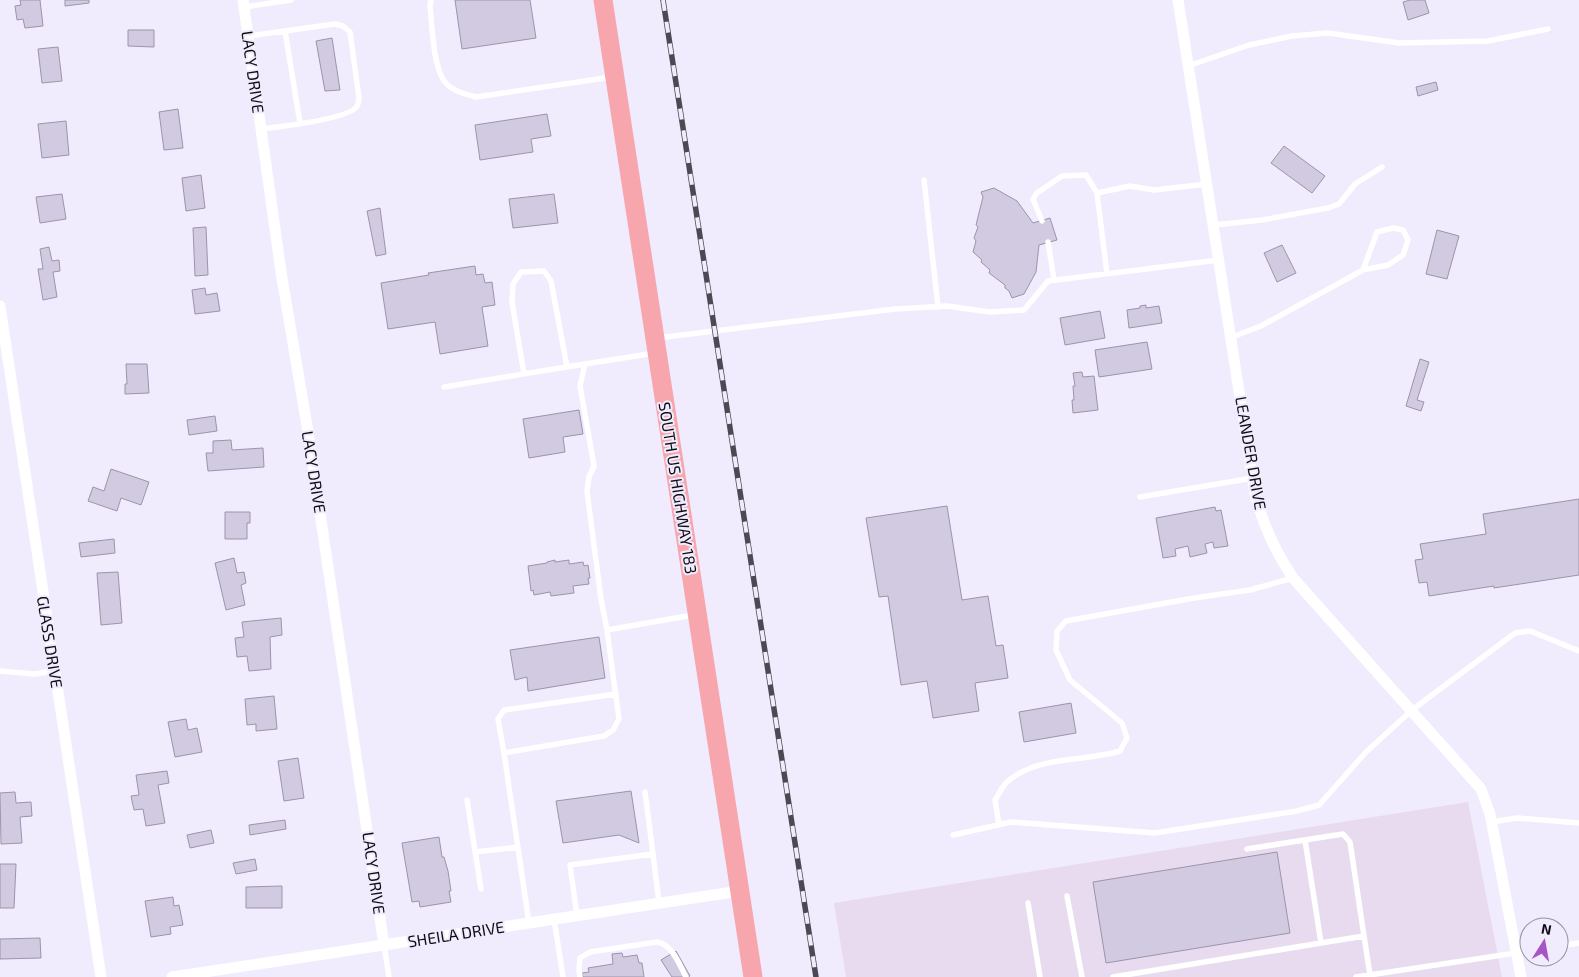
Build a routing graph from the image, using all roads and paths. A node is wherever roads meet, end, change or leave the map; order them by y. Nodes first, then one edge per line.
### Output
1 (292, 0) edge
2 (431, 0) edge
3 (603, 0) edge
4 (1178, 0) edge
5 (244, 4) edge
6 (1548, 29) dead end
7 (285, 31) junction
8 (248, 36) junction
9 (1188, 66) junction
10 (614, 76) junction
11 (300, 123) junction
12 (261, 129) junction
13 (1382, 166) dead end
14 (924, 180) dead end
15 (1207, 184) junction
16 (1097, 192) junction
17 (1042, 221) dead end
18 (1214, 225) junction
19 (1048, 242) dead end
20 (1219, 260) junction
21 (1363, 270) junction
22 (1107, 274) junction
23 (1054, 280) junction
24 (0, 306) edge
25 (938, 307) junction
26 (1232, 337) junction
27 (656, 345) junction
28 (585, 364) junction
29 (567, 367) junction
30 (524, 374) junction
31 (444, 388) dead end
32 (1253, 478) junction
33 (1140, 497) dead end
34 (1293, 578) junction
35 (698, 614) junction
36 (607, 630) junction
37 (1579, 651) edge
38 (0, 671) edge
39 (55, 671) junction
40 (616, 694) junction
41 (1412, 710) junction
42 (504, 752) junction
43 (645, 792) dead end
44 (467, 800) dead end
45 (1492, 822) junction
46 (1579, 823) edge
47 (999, 825) junction
48 (954, 835) dead end
49 (1305, 840) junction
50 (518, 847) junction
51 (1247, 849) dead end
52 (476, 852) junction
53 (653, 854) junction
54 (481, 889) dead end
55 (740, 891) junction
56 (1067, 896) dead end
57 (659, 903) junction
58 (1028, 903) dead end
59 (577, 916) junction
60 (554, 919) junction
61 (529, 923) junction
62 (1364, 936) junction
63 (1321, 943) junction
64 (384, 945) junction
65 (1517, 953) junction
66 (1392, 974) edge
67 (1370, 975) junction
68 (101, 977) edge
69 (172, 977) edge
70 (389, 977) edge
71 (563, 977) edge
72 (580, 977) edge
73 (686, 977) edge
74 (753, 977) edge
75 (1040, 977) edge
76 (1082, 977) edge
77 (1113, 977) edge
78 (1356, 977) edge
79 (1521, 977) edge

1 - 5 lane
2 - 10 lane
3 - 10 main road, SOUTH US HIGHWAY 183
4 - 9 street, LEANDER DRIVE
5 - 8 street, LACY DRIVE
6 - 9 lane
7 - 8 lane
7 - 11 lane
7 - 11 lane
8 - 12 street, LACY DRIVE
9 - 15 street, LEANDER DRIVE
10 - 27 main road, SOUTH US HIGHWAY 183
11 - 12 lane
12 - 64 street, LACY DRIVE
13 - 18 lane
14 - 25 lane
15 - 16 lane
15 - 18 street, LEANDER DRIVE
16 - 17 lane
16 - 22 lane
18 - 20 street, LEANDER DRIVE
19 - 23 lane
20 - 22 lane
20 - 26 street, LEANDER DRIVE
21 - 21 lane
21 - 26 lane
22 - 23 lane
23 - 25 lane
24 - 39 street, GLASS DRIVE
25 - 27 lane
26 - 32 street, LEANDER DRIVE
27 - 28 lane
27 - 35 main road, SOUTH US HIGHWAY 183
28 - 29 lane
28 - 36 lane
29 - 30 lane
29 - 30 lane
30 - 31 lane
32 - 33 lane
32 - 34 street, LEANDER DRIVE
34 - 41 street, LEANDER DRIVE
34 - 47 lane
35 - 36 lane
35 - 55 main road, SOUTH US HIGHWAY 183
36 - 40 lane
37 - 41 lane
38 - 39 lane
39 - 68 street, GLASS DRIVE
40 - 42 lane
40 - 42 lane
41 - 45 street, LEANDER DRIVE
41 - 47 lane
42 - 50 lane
43 - 53 lane
44 - 52 lane
45 - 46 lane
45 - 65 street, LEANDER DRIVE
47 - 48 lane
49 - 51 lane
49 - 62 lane
49 - 63 lane
50 - 52 lane
50 - 61 lane
52 - 54 lane
53 - 57 lane
53 - 59 lane
55 - 57 street, SHEILA DRIVE
55 - 74 main road, SOUTH US HIGHWAY 183
56 - 76 lane
57 - 59 street, SHEILA DRIVE
58 - 75 lane
59 - 60 street, SHEILA DRIVE
60 - 61 street, SHEILA DRIVE
60 - 71 lane
61 - 64 street, SHEILA DRIVE
62 - 63 lane
62 - 67 lane
63 - 77 lane
64 - 69 street, SHEILA DRIVE
64 - 70 lane
65 - 66 lane
65 - 79 street, LEANDER DRIVE
66 - 67 lane
67 - 78 lane
72 - 73 lane

